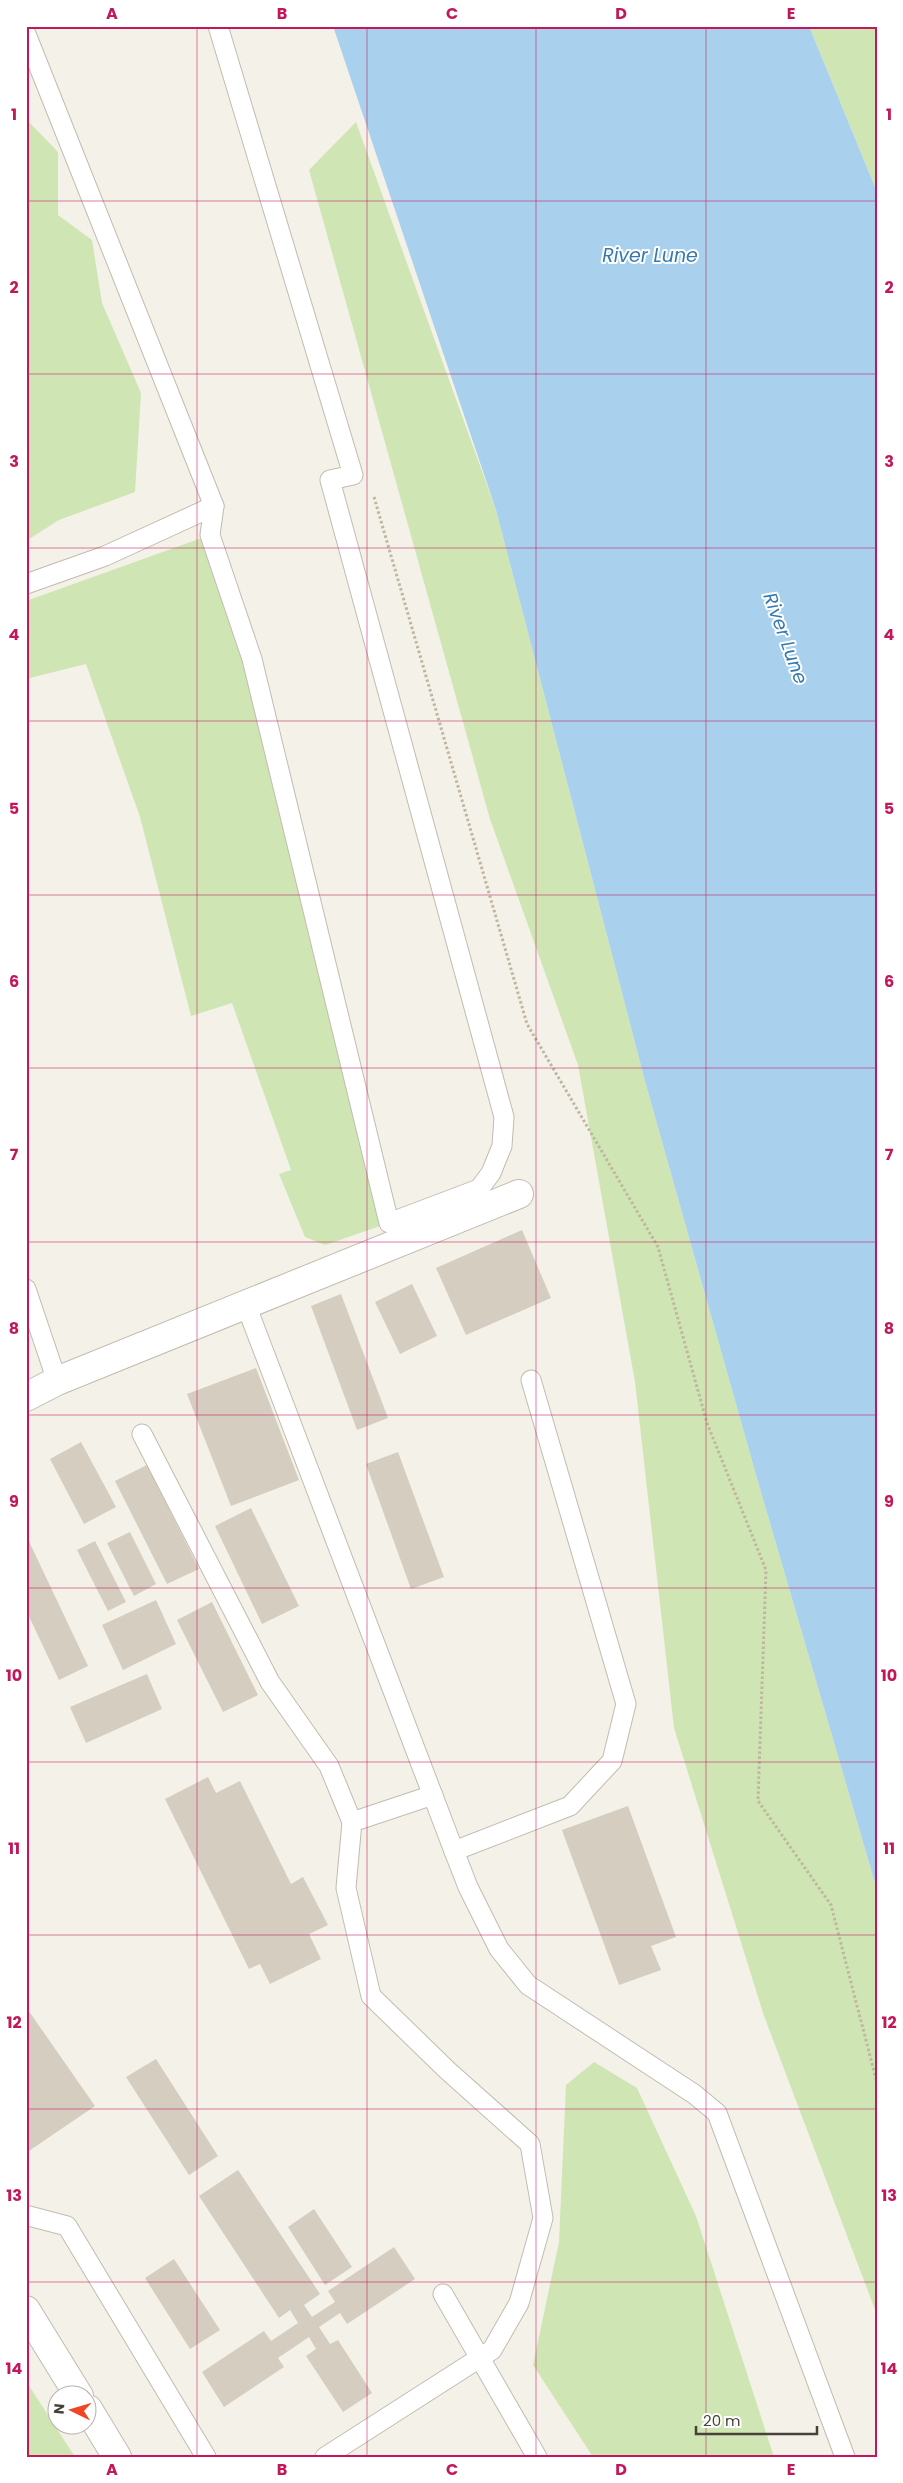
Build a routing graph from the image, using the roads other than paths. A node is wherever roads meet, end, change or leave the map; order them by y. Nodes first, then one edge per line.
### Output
1 (218, 26) edge
2 (26, 34) edge
3 (214, 506) junction
4 (26, 584) edge
5 (519, 1194) dead end
6 (26, 1289) edge
7 (246, 1305) junction
8 (531, 1380) dead end
9 (57, 1381) junction
10 (26, 1397) edge
11 (142, 1434) dead end
12 (433, 1795) junction
13 (352, 1822) junction
14 (454, 1851) junction
15 (26, 2217) edge
16 (443, 2294) dead end
17 (26, 2310) edge
18 (479, 2358) junction
19 (73, 2386) edge
20 (98, 2426) edge
21 (117, 2457) edge
22 (206, 2457) edge
23 (325, 2457) edge
24 (537, 2457) edge
25 (845, 2457) edge

1 - 3 lane
2 - 3 lane
3 - 4 lane
5 - 7 street
6 - 9 lane
7 - 9 street
7 - 12 lane
8 - 14 lane
9 - 10 street
11 - 13 lane
12 - 13 lane
12 - 14 lane
13 - 18 lane
14 - 25 lane
15 - 22 lane
16 - 18 lane
17 - 19 street
18 - 23 lane
18 - 24 lane
20 - 21 street

